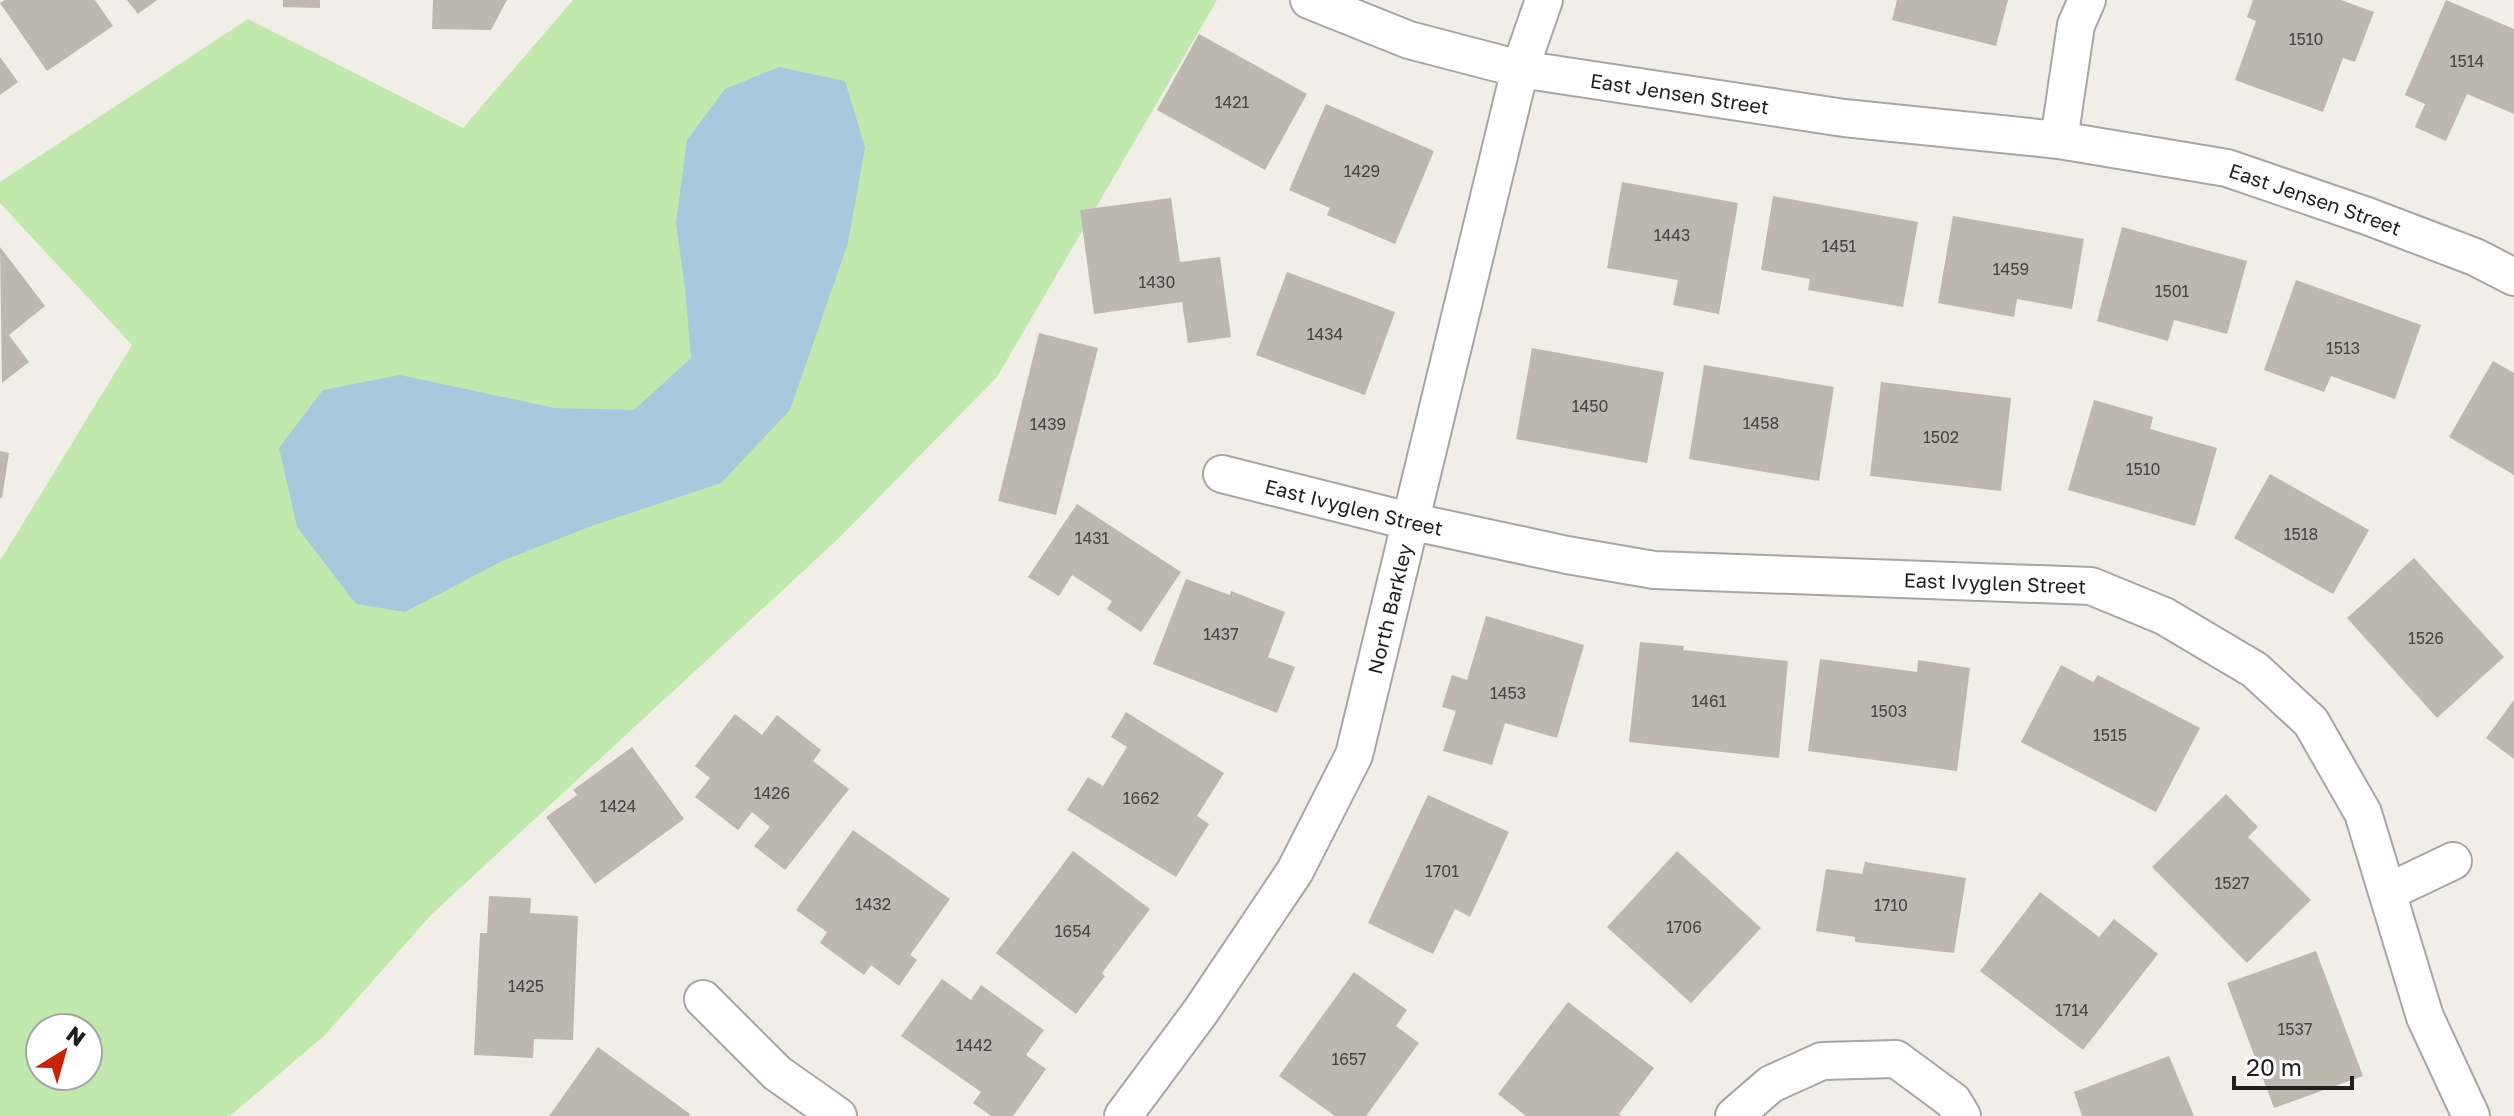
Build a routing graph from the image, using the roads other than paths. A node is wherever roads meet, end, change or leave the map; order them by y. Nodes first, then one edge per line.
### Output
1 (1309, 0) edge
2 (1544, 0) edge
3 (2087, 0) edge
4 (1520, 69) junction
5 (2059, 140) junction
6 (2514, 277) edge
7 (1222, 474) dead end
8 (1409, 521) junction
9 (2453, 861) dead end
10 (2388, 892) junction
11 (703, 999) dead end
12 (838, 1116) edge
13 (1123, 1116) edge
14 (1734, 1116) edge
15 (1962, 1116) edge
16 (2471, 1116) edge

1 - 4 street, East Jensen Street
2 - 4 street, North Barkley
3 - 5 street
4 - 5 street, East Jensen Street
4 - 8 street, North Barkley
5 - 6 street, East Jensen Street
7 - 8 street, East Ivyglen Street
8 - 10 street, East Ivyglen Street
8 - 13 street, North Barkley
9 - 10 street
10 - 16 street, East Ivyglen Street
11 - 12 street
14 - 15 street

